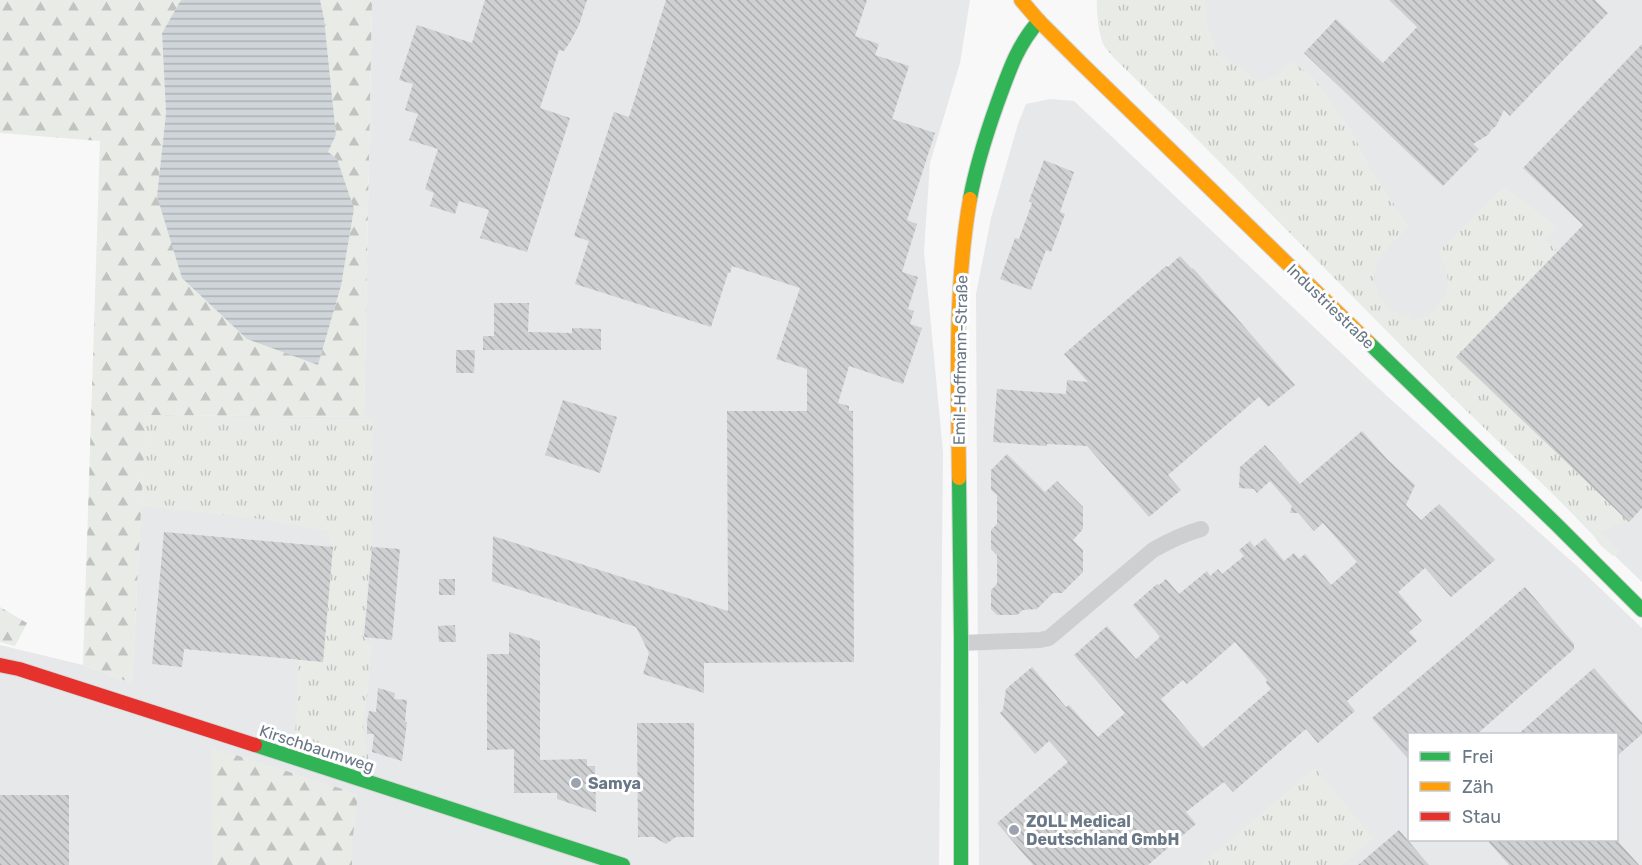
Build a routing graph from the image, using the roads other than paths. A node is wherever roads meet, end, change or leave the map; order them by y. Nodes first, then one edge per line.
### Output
1 (1022, 0) edge
2 (1039, 21) junction
3 (1201, 529) dead end
4 (1642, 610) edge
5 (961, 643) junction
6 (0, 665) edge
7 (622, 865) edge
8 (961, 865) edge

1 - 2 street, Industriestraße
2 - 4 street, Industriestraße
2 - 5 street, Emil-Hoffmann-Straße
3 - 5 street
5 - 8 street, Emil-Hoffmann-Straße
6 - 7 street, Kirschbaumweg

